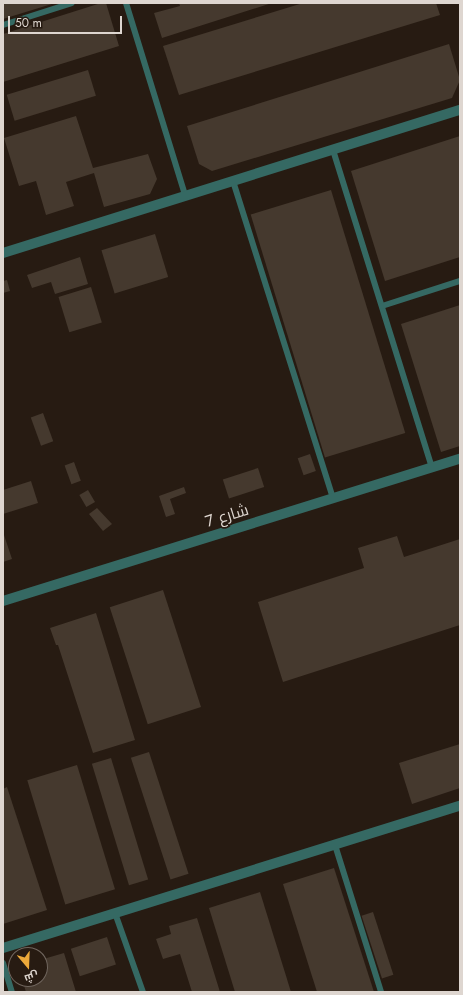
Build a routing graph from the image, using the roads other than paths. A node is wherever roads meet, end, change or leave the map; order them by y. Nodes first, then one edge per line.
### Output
1 (72, 3) edge
2 (126, 3) edge
3 (3, 25) edge
4 (460, 110) edge
5 (333, 150) junction
6 (233, 181) junction
7 (186, 195) junction
8 (3, 252) edge
9 (460, 281) edge
10 (382, 306) junction
11 (460, 459) edge
12 (432, 468) junction
13 (333, 499) junction
14 (3, 601) edge
15 (460, 806) edge
16 (335, 845) junction
17 (115, 913) junction
18 (3, 948) edge
19 (3, 963) edge
20 (12, 992) edge
21 (143, 992) edge
22 (381, 992) edge

1 - 3 lane
2 - 7 lane
4 - 5 street
5 - 6 street
5 - 10 lane
6 - 7 street
6 - 13 lane
7 - 8 street
9 - 10 lane
10 - 12 lane
11 - 12 street, شارع 7
12 - 13 street, شارع 7
13 - 14 street, شارع 7
15 - 16 street
16 - 17 street
16 - 22 lane
17 - 18 street
17 - 21 lane
19 - 20 lane

